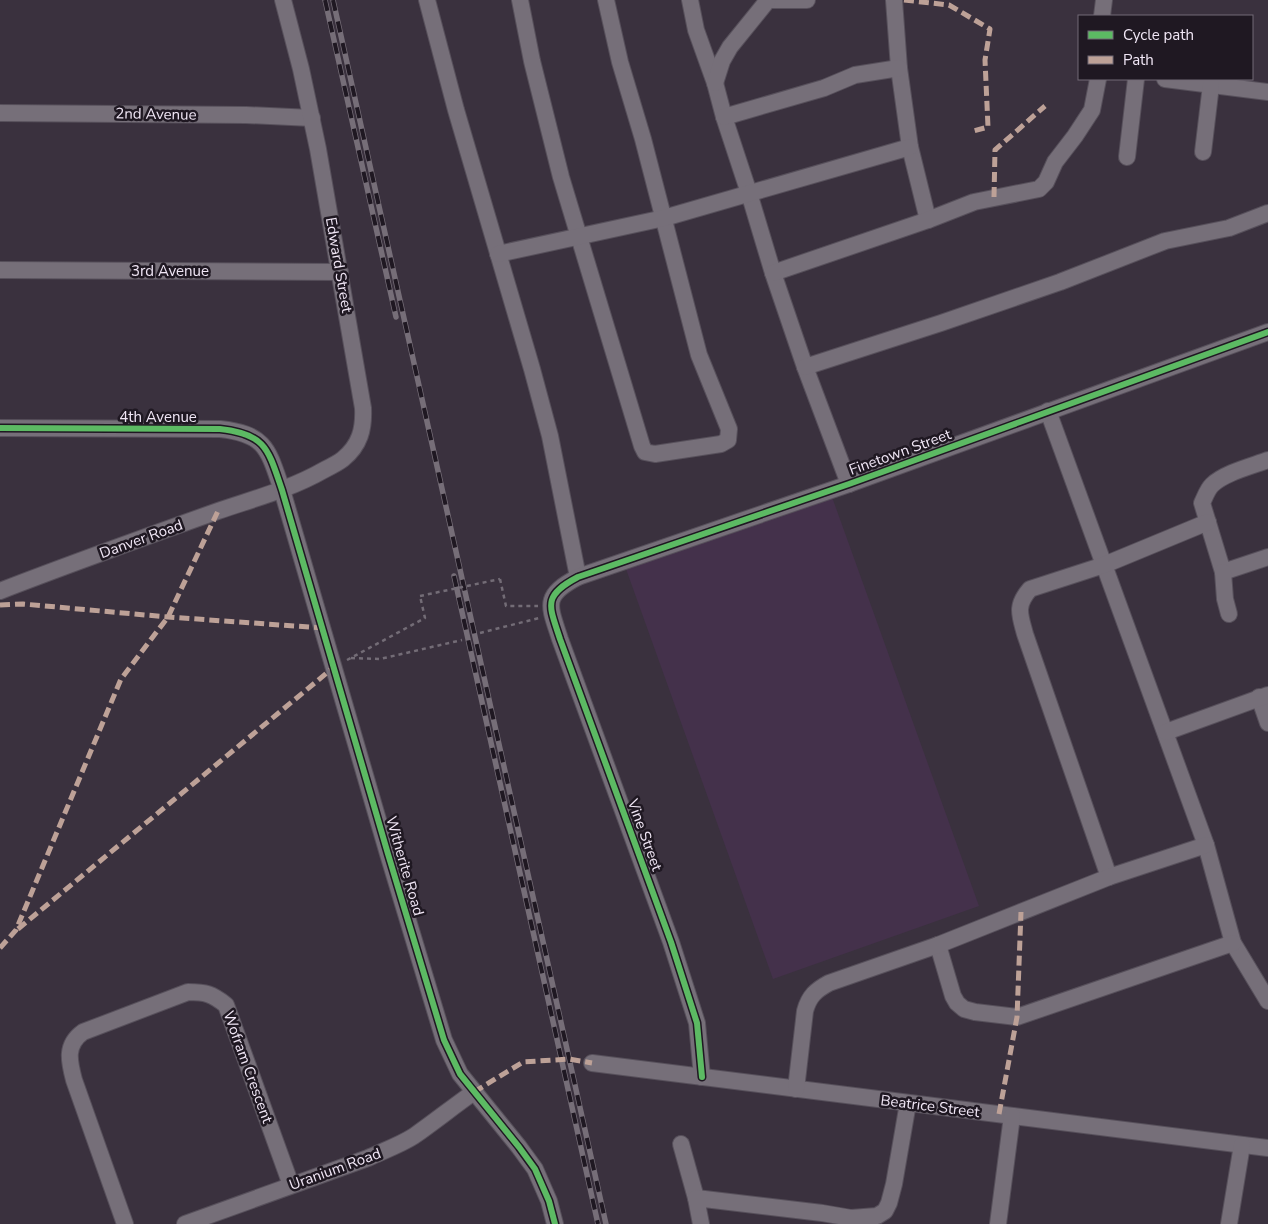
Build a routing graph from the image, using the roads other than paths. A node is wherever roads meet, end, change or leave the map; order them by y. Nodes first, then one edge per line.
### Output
1 (283, 0) edge
2 (428, 0) edge
3 (520, 0) edge
4 (606, 0) edge
5 (690, 0) edge
6 (768, 0) edge
7 (807, 0) edge
8 (894, 0) edge
9 (1104, 0) edge
10 (1102, 15) edge
11 (899, 68) junction
12 (1098, 80) edge
13 (1136, 80) edge
14 (1173, 80) edge
15 (715, 83) junction
16 (1211, 85) junction
17 (1268, 92) edge
18 (0, 113) edge
19 (724, 117) junction
20 (312, 118) junction
21 (910, 147) junction
22 (1203, 152) dead end
23 (1127, 157) dead end
24 (749, 193) junction
25 (1268, 213) edge
26 (664, 218) junction
27 (928, 220) junction
28 (579, 235) junction
29 (498, 254) junction
30 (0, 270) edge
31 (340, 272) junction
32 (773, 273) junction
33 (1268, 332) edge
34 (805, 367) junction
35 (1048, 411) junction
36 (0, 428) edge
37 (1268, 460) edge
38 (849, 484) junction
39 (282, 490) junction
40 (1208, 522) junction
41 (1268, 557) edge
42 (1104, 565) junction
43 (1223, 572) junction
44 (578, 577) junction
45 (0, 591) edge
46 (551, 610) joint
47 (1229, 614) dead end
48 (1263, 696) edge
49 (1268, 723) edge
50 (1166, 732) junction
51 (1206, 845) junction
52 (1109, 877) junction
53 (1233, 943) junction
54 (938, 945) junction
55 (1268, 1001) edge
56 (592, 1063) dead end
57 (702, 1077) junction
58 (796, 1089) junction
59 (474, 1092) junction
60 (908, 1103) junction
61 (1012, 1116) junction
62 (681, 1144) dead end
63 (1242, 1145) junction
64 (1268, 1148) edge
65 (291, 1185) junction
66 (696, 1198) junction
67 (125, 1224) edge
68 (185, 1224) edge
69 (555, 1224) edge
70 (701, 1224) edge
71 (998, 1224) edge
72 (1229, 1224) edge

1 - 20 street, Edward Street
2 - 29 street
3 - 28 street
4 - 26 street
5 - 15 street
6 - 7 street
6 - 15 street
8 - 11 street
9 - 10 street
11 - 19 street
11 - 21 street
12 - 27 street
13 - 23 street
14 - 16 street
15 - 19 street
16 - 17 street
16 - 22 street
18 - 20 street, 2nd Avenue
19 - 24 street
20 - 31 street, Edward Street
21 - 24 street
21 - 27 street
24 - 26 street
24 - 32 street
25 - 34 street
26 - 28 street
26 - 28 street
27 - 32 street
28 - 29 street
29 - 44 street
30 - 31 street, 3rd Avenue
31 - 39 street, Edward Street
32 - 34 street
33 - 35 street, Finetown Street
34 - 38 street
35 - 38 street, Finetown Street
35 - 42 street
36 - 39 street, 4th Avenue
37 - 40 street
38 - 44 street, Finetown Street
39 - 45 street, Danver Road
39 - 59 street, Witherite Road
40 - 42 street
40 - 43 street
41 - 43 street
42 - 50 street
42 - 52 street
43 - 47 street
44 - 46 street, Finetown Street
46 - 57 street, Vine Street
48 - 49 street
48 - 50 street
50 - 51 street
51 - 52 street
51 - 53 street
52 - 54 street
53 - 54 street
53 - 55 street
54 - 58 street
56 - 57 street, Beatrice Street
57 - 58 street, Beatrice Street
58 - 60 street, Beatrice Street
59 - 65 street, Uranium Road
59 - 69 street, Witherite Road
60 - 61 street, Beatrice Street
60 - 66 street
61 - 63 street, Beatrice Street
61 - 71 street
62 - 66 street
63 - 64 street, Beatrice Street
63 - 72 street
65 - 67 street, Wofram Crescent
65 - 68 street, Uranium Road
66 - 70 street

